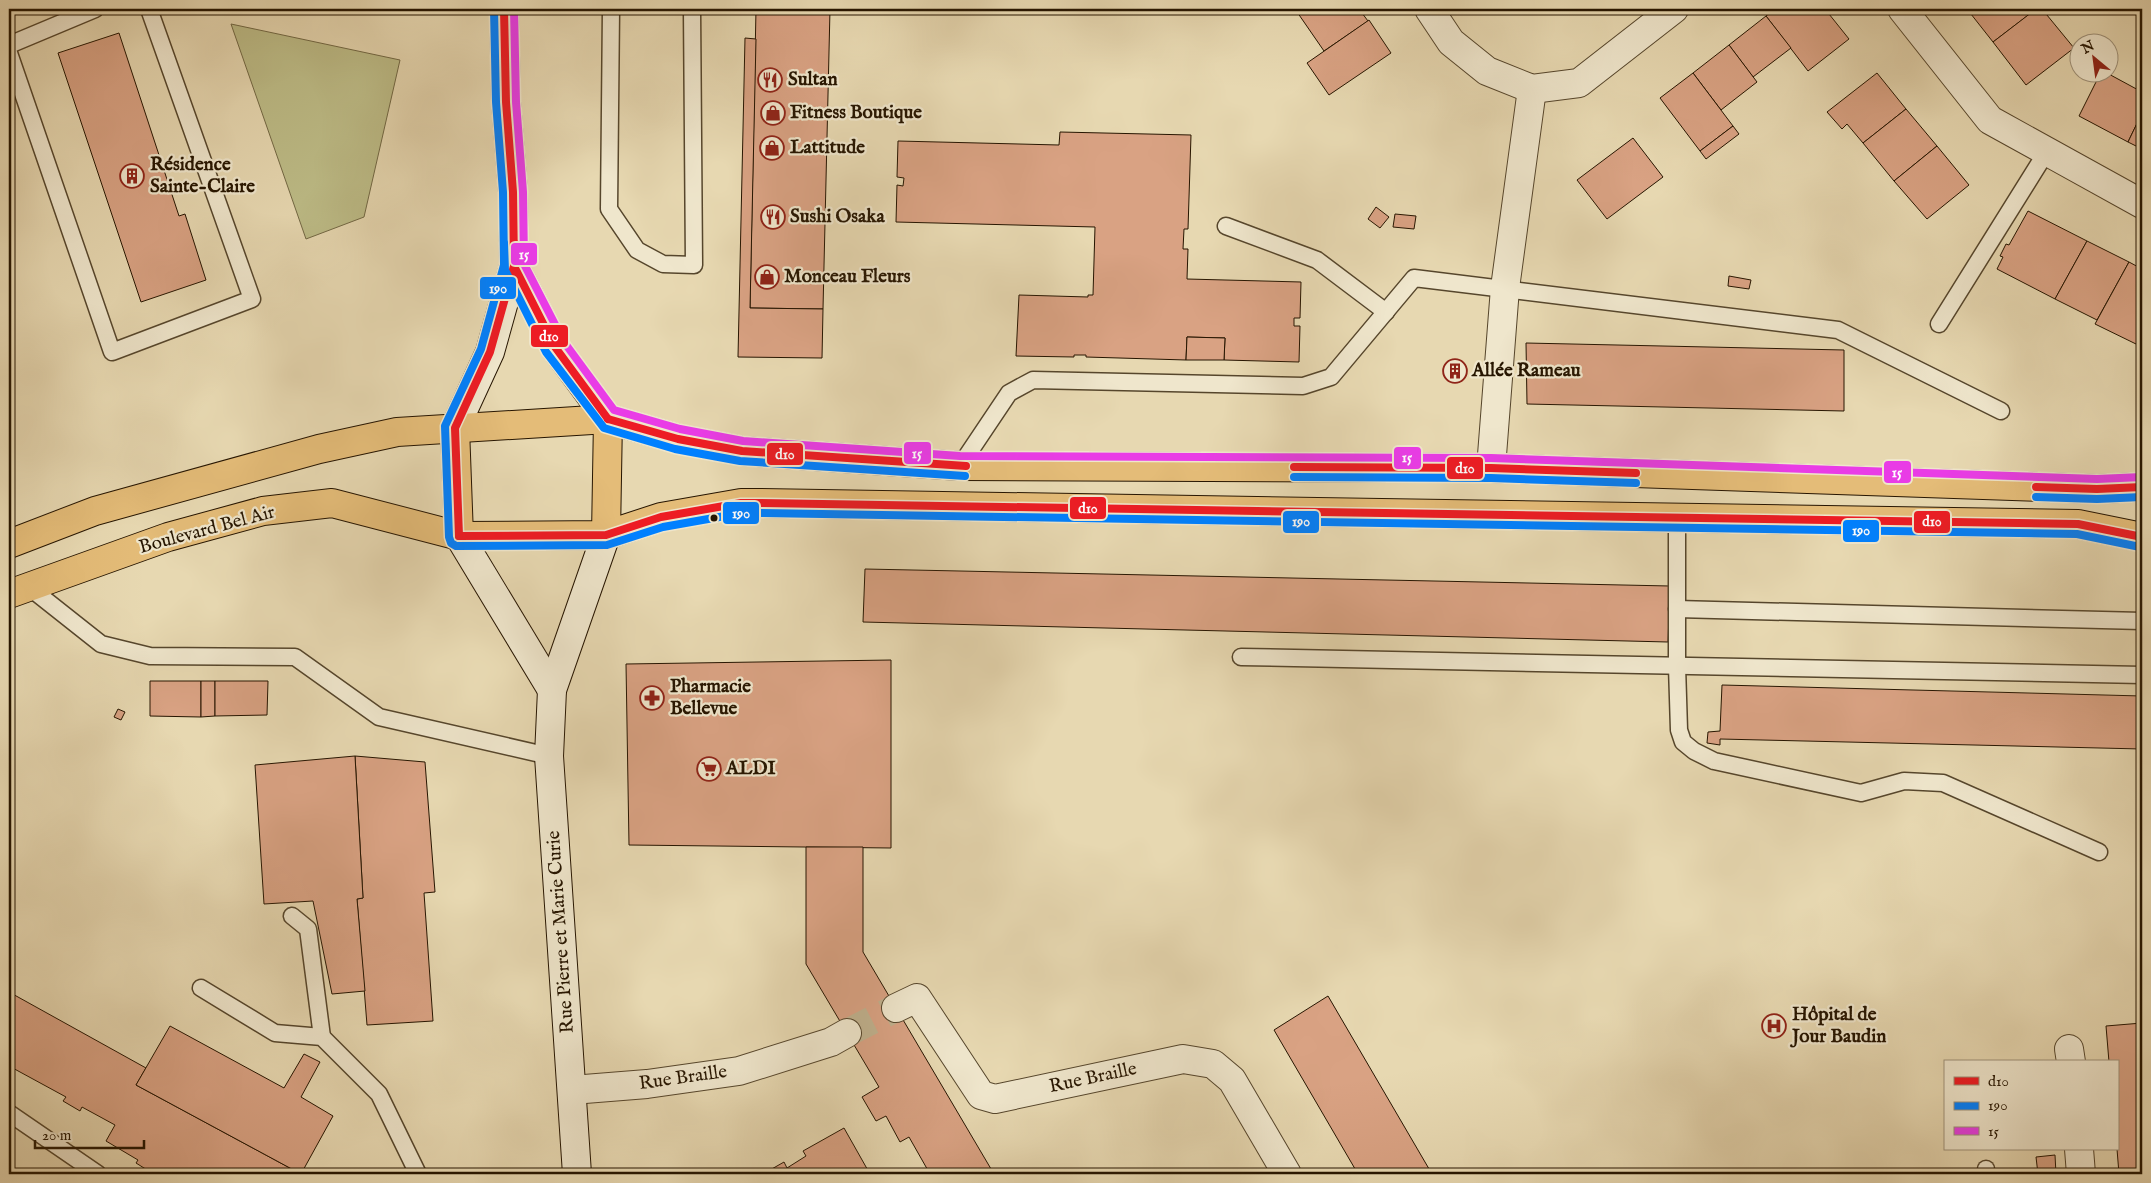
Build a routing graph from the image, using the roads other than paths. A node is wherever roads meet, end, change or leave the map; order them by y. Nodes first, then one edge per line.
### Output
1 (95, 9) edge
2 (149, 9) edge
3 (504, 9) edge
4 (611, 9) edge
5 (692, 9) edge
6 (1429, 9) edge
7 (1674, 9) edge
8 (1902, 9) edge
9 (9, 45) edge
10 (9, 53) edge
11 (1532, 89) junction
12 (2047, 151) junction
13 (2142, 204) edge
14 (1226, 226) dead end
15 (514, 266) junction
16 (1505, 288) junction
17 (1386, 312) junction
18 (1939, 324) dead end
19 (2001, 411) dead end
20 (608, 419) junction
21 (455, 428) junction
22 (960, 466) junction
23 (1491, 468) junction
24 (2142, 487) edge
25 (1677, 517) junction
26 (606, 535) junction
27 (460, 536) junction
28 (2142, 537) edge
29 (9, 544) edge
30 (19, 591) edge
31 (1677, 609) junction
32 (2142, 622) edge
33 (1241, 657) dead end
34 (1676, 666) junction
35 (2142, 675) edge
36 (552, 690) junction
37 (549, 756) junction
38 (2099, 852) dead end
39 (292, 916) dead end
40 (201, 988) dead end
41 (896, 1008) tunnel mouth
42 (847, 1033) tunnel mouth
43 (322, 1038) junction
44 (572, 1090) junction
45 (9, 1113) edge
46 (2079, 1150) edge
47 (98, 1174) edge
48 (418, 1174) edge
49 (577, 1174) edge
50 (1287, 1174) edge
51 (2081, 1174) edge

1 - 9 lane
2 - 10 lane
3 - 15 street
4 - 5 lane
6 - 11 street
7 - 11 street
8 - 12 street
11 - 16 street
12 - 13 street
12 - 18 lane
14 - 17 lane
15 - 20 street
15 - 21 street
16 - 17 lane
16 - 19 lane
16 - 23 street
17 - 22 lane
20 - 21 main road
20 - 22 main road
20 - 26 main road, Rue Pierre et Marie Curie
21 - 27 main road
21 - 29 main road
22 - 23 main road
23 - 24 main road
25 - 26 main road, Boulevard Bel Air
25 - 28 main road, Boulevard Bel Air
25 - 31 lane
26 - 27 main road, Boulevard Bel Air
26 - 36 street, Rue Pierre et Marie Curie
27 - 30 main road, Boulevard Bel Air
27 - 36 street
30 - 37 lane
31 - 32 lane
31 - 34 lane
33 - 34 lane
34 - 35 lane
34 - 38 lane
36 - 37 street, Rue Pierre et Marie Curie
37 - 44 street, Rue Pierre et Marie Curie
39 - 43 lane
40 - 43 lane
41 - 50 street, Rue Braille
42 - 44 street, Rue Braille
43 - 48 lane
44 - 49 street, Rue Pierre et Marie Curie
45 - 47 lane
46 - 51 street

